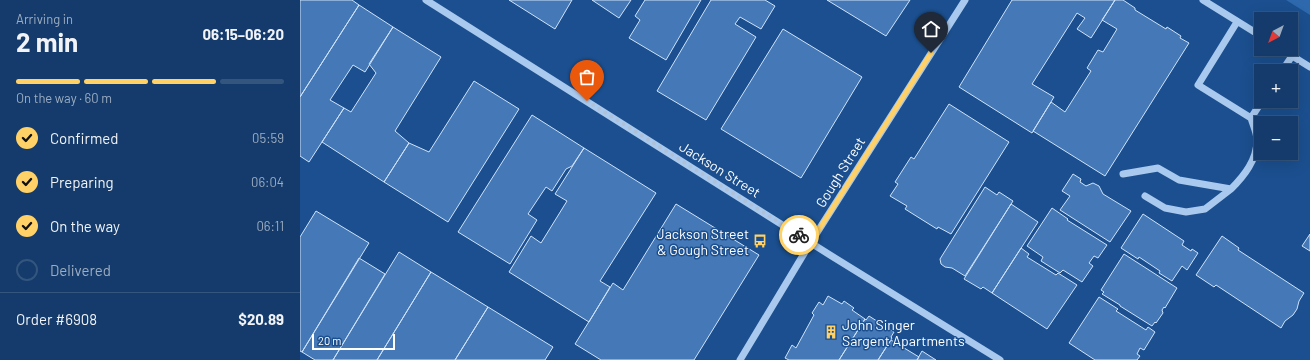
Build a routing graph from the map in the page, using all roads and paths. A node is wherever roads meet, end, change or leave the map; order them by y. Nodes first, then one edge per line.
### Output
1 (426, 0) edge
2 (965, 0) edge
3 (1202, 0) edge
4 (1237, 22) junction
5 (1254, 32) edge
6 (1292, 56) joint
7 (1287, 64) edge
8 (1310, 67) edge
9 (1257, 108) edge
10 (1251, 118) junction
11 (1123, 174) dead end
12 (1231, 189) junction
13 (1145, 196) dead end
14 (811, 242) junction
15 (740, 360) edge
16 (1000, 360) edge

1 - 14 street, Jackson Street
2 - 14 street, Gough Street
3 - 4 street
4 - 5 street
4 - 10 street
6 - 7 street
6 - 8 street
9 - 10 street
10 - 12 street
11 - 12 street
12 - 13 street
14 - 15 street, Gough Street
14 - 16 street, Jackson Street

